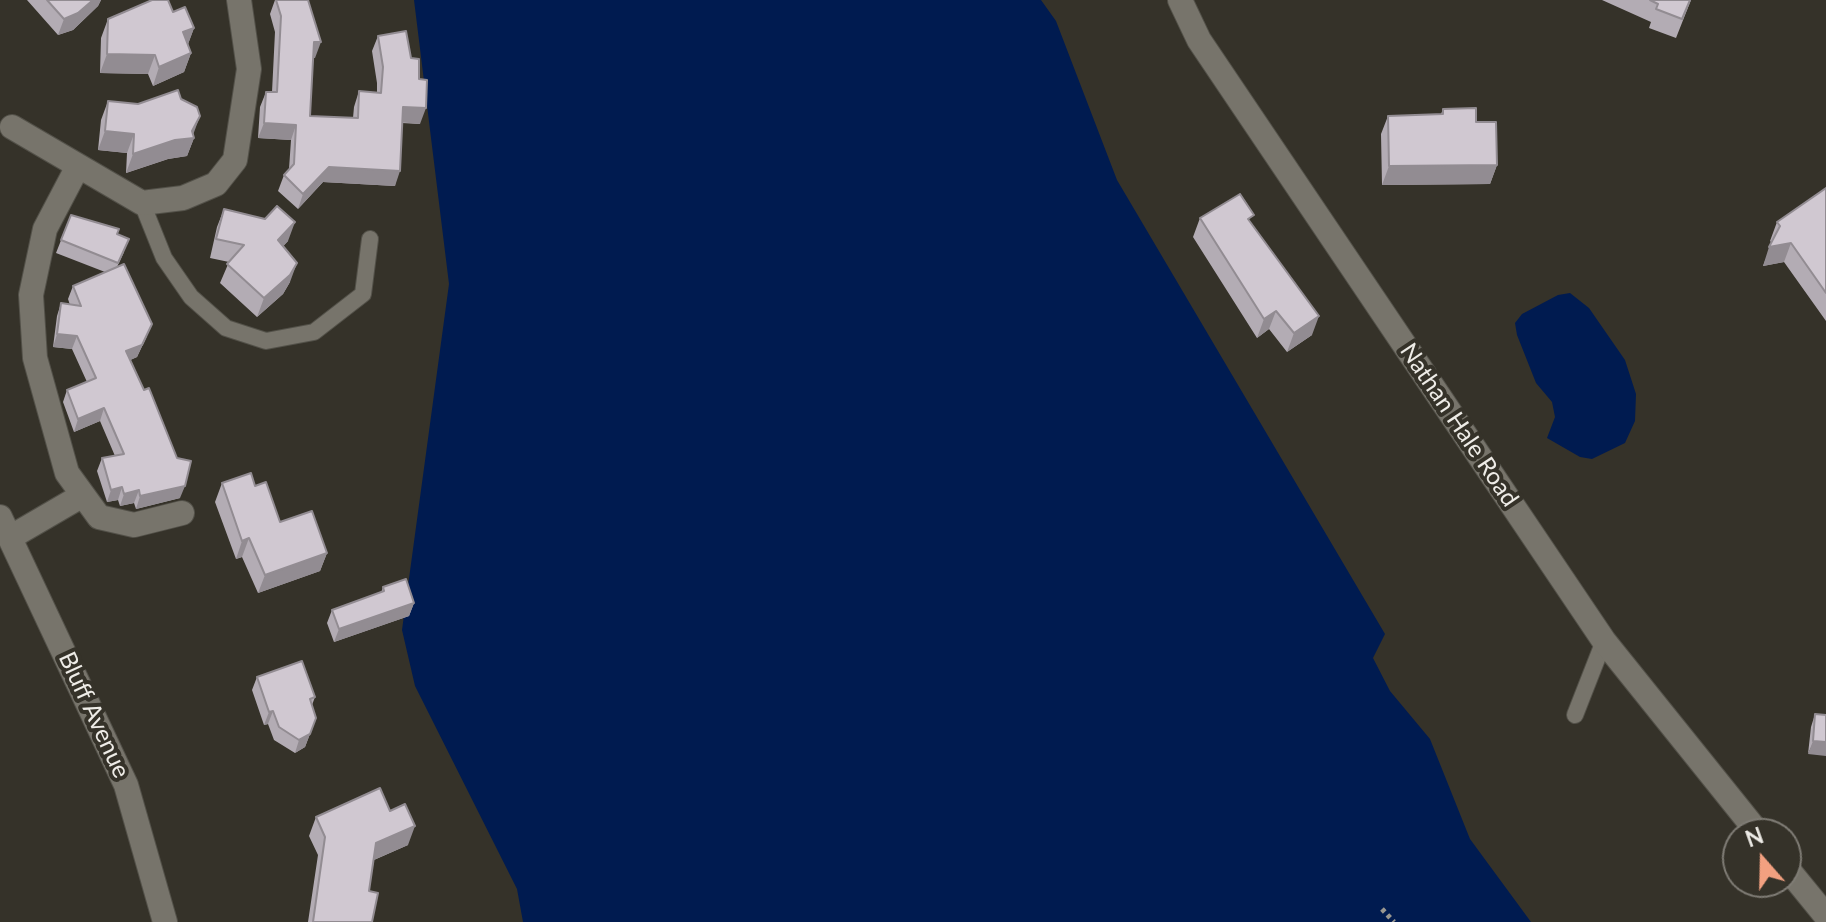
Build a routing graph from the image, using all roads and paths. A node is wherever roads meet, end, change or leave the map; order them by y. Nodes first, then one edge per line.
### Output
1 (239, 0) edge
2 (1180, 0) edge
3 (12, 127) dead end
4 (77, 168) junction
5 (142, 203) junction
6 (370, 239) dead end
7 (83, 495) junction
8 (182, 513) dead end
9 (5, 527) edge
10 (1604, 641) junction
11 (1575, 715) dead end
12 (1746, 818) edge
13 (1802, 887) edge
14 (1382, 909) dead end
15 (1826, 916) edge
16 (165, 922) edge
17 (1394, 922) edge

1 - 5 street
2 - 10 street, Nathan Hale Road
3 - 4 street
4 - 5 street
4 - 7 street
5 - 6 lane
7 - 8 street
7 - 9 street
9 - 16 street, Bluff Avenue
10 - 11 lane
10 - 12 street, Nathan Hale Road
13 - 15 street
14 - 17 path

